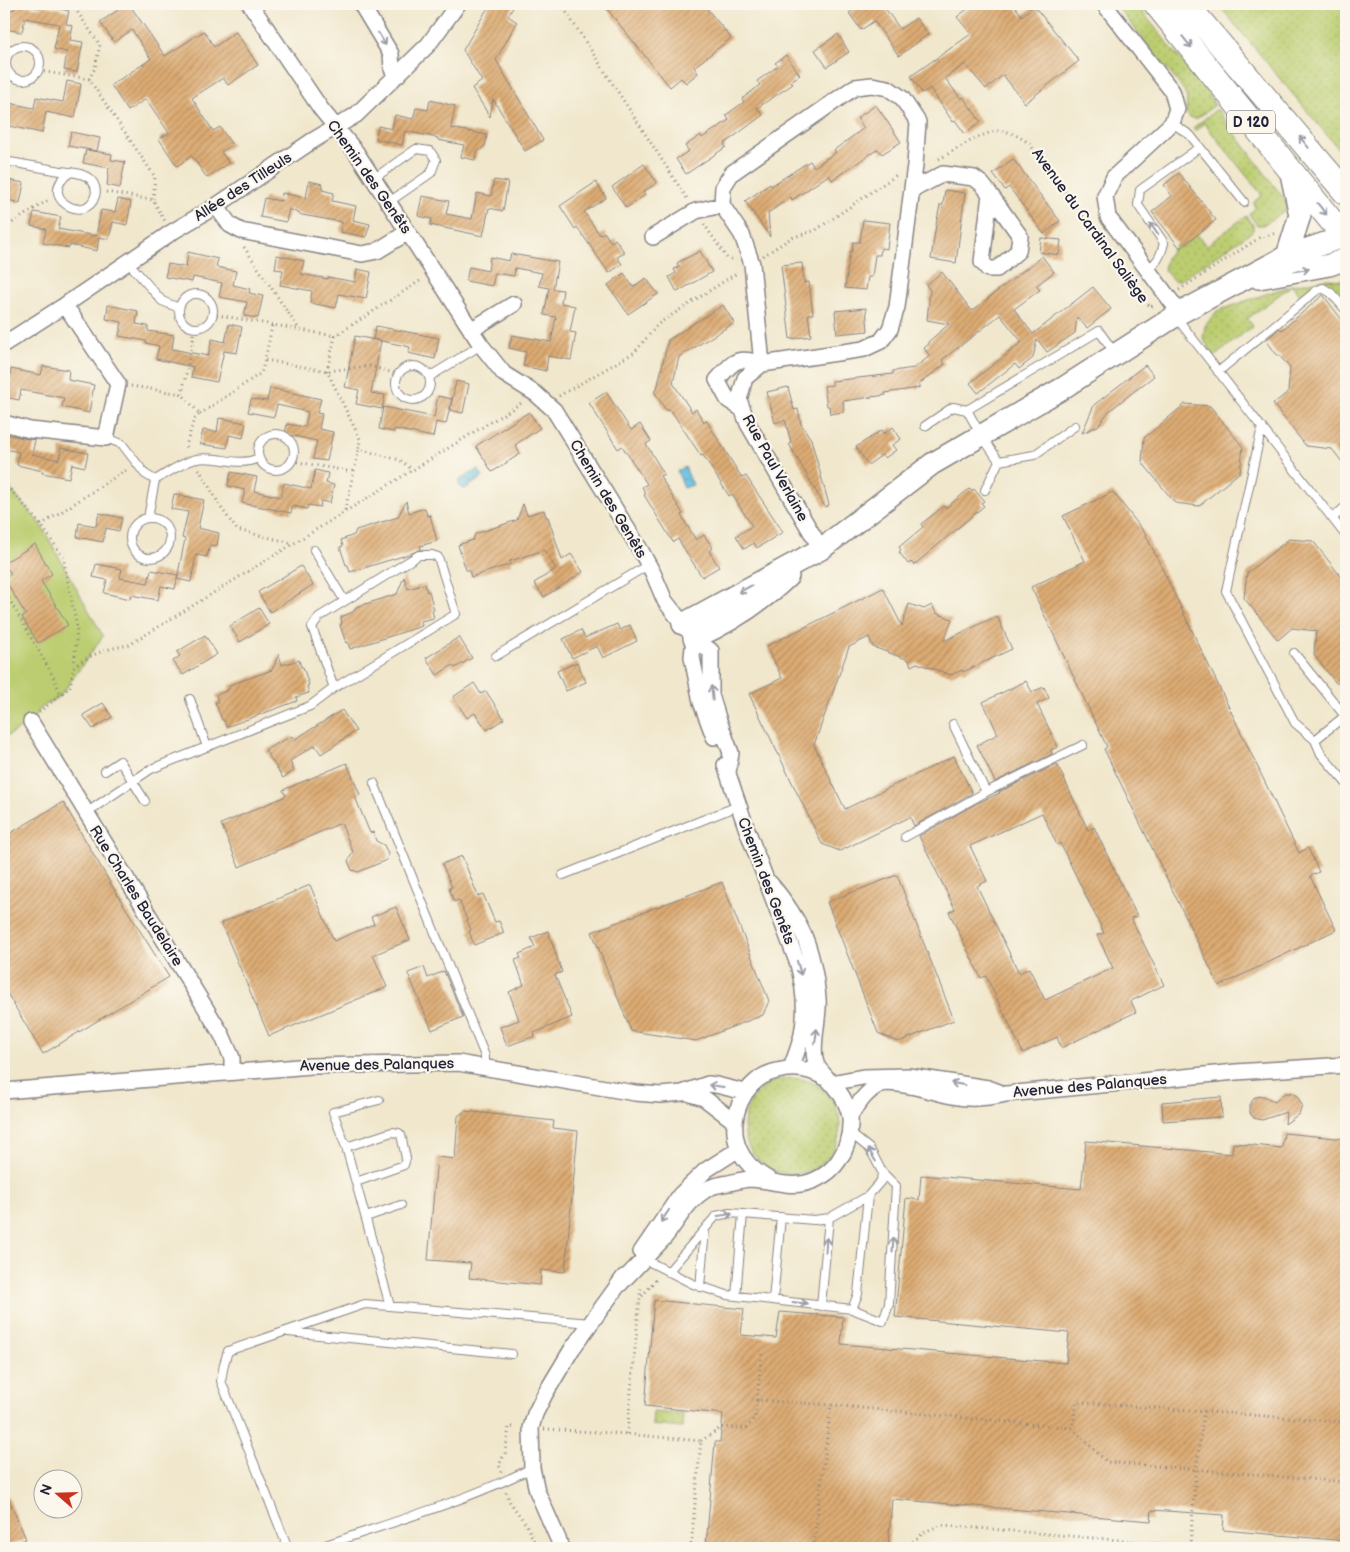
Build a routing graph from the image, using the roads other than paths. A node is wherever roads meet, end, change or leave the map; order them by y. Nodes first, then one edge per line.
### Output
1 (250, 4) edge
2 (361, 4) edge
3 (458, 4) edge
4 (1104, 4) edge
5 (1156, 4) edge
6 (1186, 4) edge
7 (5, 65) edge
8 (398, 75) junction
9 (1172, 123) junction
10 (336, 128) junction
11 (1200, 147) junction
12 (4, 161) edge
13 (1290, 169) junction
14 (71, 172) junction
15 (373, 178) junction
16 (912, 190) junction
17 (1346, 193) edge
18 (990, 194) dead end
19 (389, 202) junction
20 (1244, 202) dead end
21 (722, 205) junction
22 (216, 206) junction
23 (408, 232) junction
24 (653, 237) dead end
25 (1346, 243) edge
26 (1287, 256) junction
27 (127, 261) junction
28 (1148, 269) junction
29 (1236, 282) junction
30 (514, 304) dead end
31 (65, 305) junction
32 (179, 308) junction
33 (1175, 308) junction
34 (1346, 310) edge
35 (471, 330) junction
36 (4, 344) edge
37 (482, 345) junction
38 (1115, 354) junction
39 (762, 364) junction
40 (1218, 372) junction
41 (429, 377) junction
42 (742, 409) junction
43 (968, 410) junction
44 (4, 423) edge
45 (925, 426) dead end
46 (1075, 426) dead end
47 (1262, 427) junction
48 (981, 435) junction
49 (106, 438) junction
50 (258, 458) junction
51 (999, 461) junction
52 (155, 480) junction
53 (985, 490) dead end
54 (1346, 509) edge
55 (148, 518) junction
56 (1332, 518) junction
57 (1346, 536) edge
58 (314, 550) dead end
59 (812, 554) junction
60 (648, 565) junction
61 (344, 600) junction
62 (689, 631) junction
63 (1294, 653) dead end
64 (496, 656) dead end
65 (334, 688) junction
66 (190, 699) dead end
67 (1345, 715) edge
68 (31, 722) road end
69 (953, 724) dead end
70 (1315, 740) junction
71 (1083, 745) dead end
72 (207, 747) junction
73 (105, 771) dead end
74 (133, 782) junction
75 (374, 783) dead end
76 (1346, 783) edge
77 (986, 792) junction
78 (145, 800) dead end
79 (738, 806) junction
80 (86, 813) junction
81 (904, 837) dead end
82 (763, 874) junction
83 (563, 875) dead end
84 (1346, 1065) edge
85 (485, 1068) junction
86 (791, 1068) junction
87 (232, 1072) junction
88 (830, 1082) junction
89 (4, 1090) edge
90 (745, 1092) junction
91 (688, 1093) junction
92 (1006, 1094) junction
93 (379, 1100) dead end
94 (850, 1116) junction
95 (734, 1121) junction
96 (850, 1133) junction
97 (346, 1147) junction
98 (739, 1149) junction
99 (882, 1172) junction
100 (770, 1180) junction
101 (356, 1182) junction
102 (868, 1196) junction
103 (401, 1205) dead end
104 (743, 1214) junction
105 (366, 1217) junction
106 (781, 1217) junction
107 (829, 1218) junction
108 (706, 1229) junction
109 (641, 1257) junction
110 (668, 1272) junction
111 (700, 1287) junction
112 (736, 1296) junction
113 (774, 1300) junction
114 (390, 1306) junction
115 (821, 1306) junction
116 (852, 1309) junction
117 (591, 1322) junction
118 (285, 1331) junction
119 (512, 1354) dead end
120 (532, 1468) junction
121 (289, 1548) edge
122 (317, 1548) edge
123 (562, 1548) edge

1 - 10 street, Chemin des Genêts
2 -> 8 street
3 - 8 street, Allée des Tilleuls
4 - 9 street
5 -> 13 main road, D 120
17 -> 6 main road, D 120
7 - 7 lane
8 - 10 street, Allée des Tilleuls
9 - 11 lane
9 - 28 street
10 - 15 street, Chemin des Genêts
10 - 22 street, Allée des Tilleuls
11 - 20 lane
28 -> 11 lane
12 - 14 lane
13 -> 25 main road, D 120
13 - 26 main road
14 - 14 lane
15 - 19 street, Chemin des Genêts
15 - 19 lane
16 - 18 street
16 - 21 street
16 - 39 street
19 - 23 street, Chemin des Genêts
21 - 24 street
21 - 39 street
22 - 23 street
22 - 27 street, Allée des Tilleuls
23 - 35 street, Chemin des Genêts
25 - 26 main road
29 -> 25 main road
26 - 29 main road
27 - 31 street, Allée des Tilleuls
27 - 32 lane
28 - 33 street
29 - 33 main road
30 - 35 street
31 - 36 street, Allée des Tilleuls
31 - 49 street
32 - 32 lane
33 - 38 main road
33 - 40 lane
34 - 40 lane
35 - 37 street, Chemin des Genêts
37 - 41 lane
37 - 60 street, Chemin des Genêts
38 - 43 lane
38 - 48 main road
39 - 42 street, Rue Paul Verlaine
39 - 42 street
40 - 47 lane
41 - 41 lane
42 - 59 street, Rue Paul Verlaine
43 - 45 lane
43 - 48 lane
44 - 49 street
46 - 51 lane
47 - 56 lane
47 - 70 lane
48 - 51 lane
48 - 59 main road
49 - 52 lane
50 - 50 lane
50 - 52 lane
51 - 53 lane
52 - 55 lane
54 - 56 lane
55 - 55 lane
56 - 57 lane
58 - 61 lane
59 - 62 main road
60 - 62 street, Chemin des Genêts
60 - 64 lane
61 - 65 lane
61 - 65 lane
62 - 79 street, Chemin des Genêts
63 - 67 lane
65 - 72 lane
66 - 72 lane
67 - 70 lane
68 - 80 street, Rue Charles Baudelaire
69 - 77 lane
70 - 76 lane
71 - 77 lane
72 - 74 lane
73 - 74 lane
74 - 78 lane
74 - 80 lane
75 - 85 lane
77 - 81 lane
79 - 82 street, Chemin des Genêts
79 - 83 lane
80 - 87 street, Rue Charles Baudelaire
82 -> 86 street, Chemin des Genêts
88 -> 82 street
84 - 92 street, Avenue des Palanques
85 - 87 street, Avenue des Palanques
85 - 91 street, Avenue des Palanques
86 - 88 street
86 - 90 street
87 - 89 street, Avenue des Palanques
92 -> 88 street
88 - 94 street
90 -> 91 street, Avenue des Palanques
90 - 95 street
91 - 95 street
92 - 94 street, Avenue des Palanques
93 - 97 lane
94 - 96 street
95 - 98 street
99 -> 96 lane
96 - 100 street
97 - 101 lane
97 - 101 lane
98 - 100 street
98 -> 109 street
99 - 102 lane
116 -> 99 lane
100 - 109 street
101 - 105 lane
102 - 107 lane
102 - 116 lane
103 - 105 lane
104 - 106 lane
108 -> 104 lane
104 - 112 lane
105 - 114 lane
106 - 107 lane
106 - 113 lane
115 -> 107 lane
108 - 110 lane
108 - 111 lane
109 - 110 lane
109 - 117 street
110 - 111 lane
111 - 112 lane
112 - 113 lane
113 -> 115 lane
114 - 117 lane
114 - 118 lane
115 - 116 lane
117 - 120 street
118 - 119 lane
118 - 121 lane
120 - 122 lane
120 - 123 street

